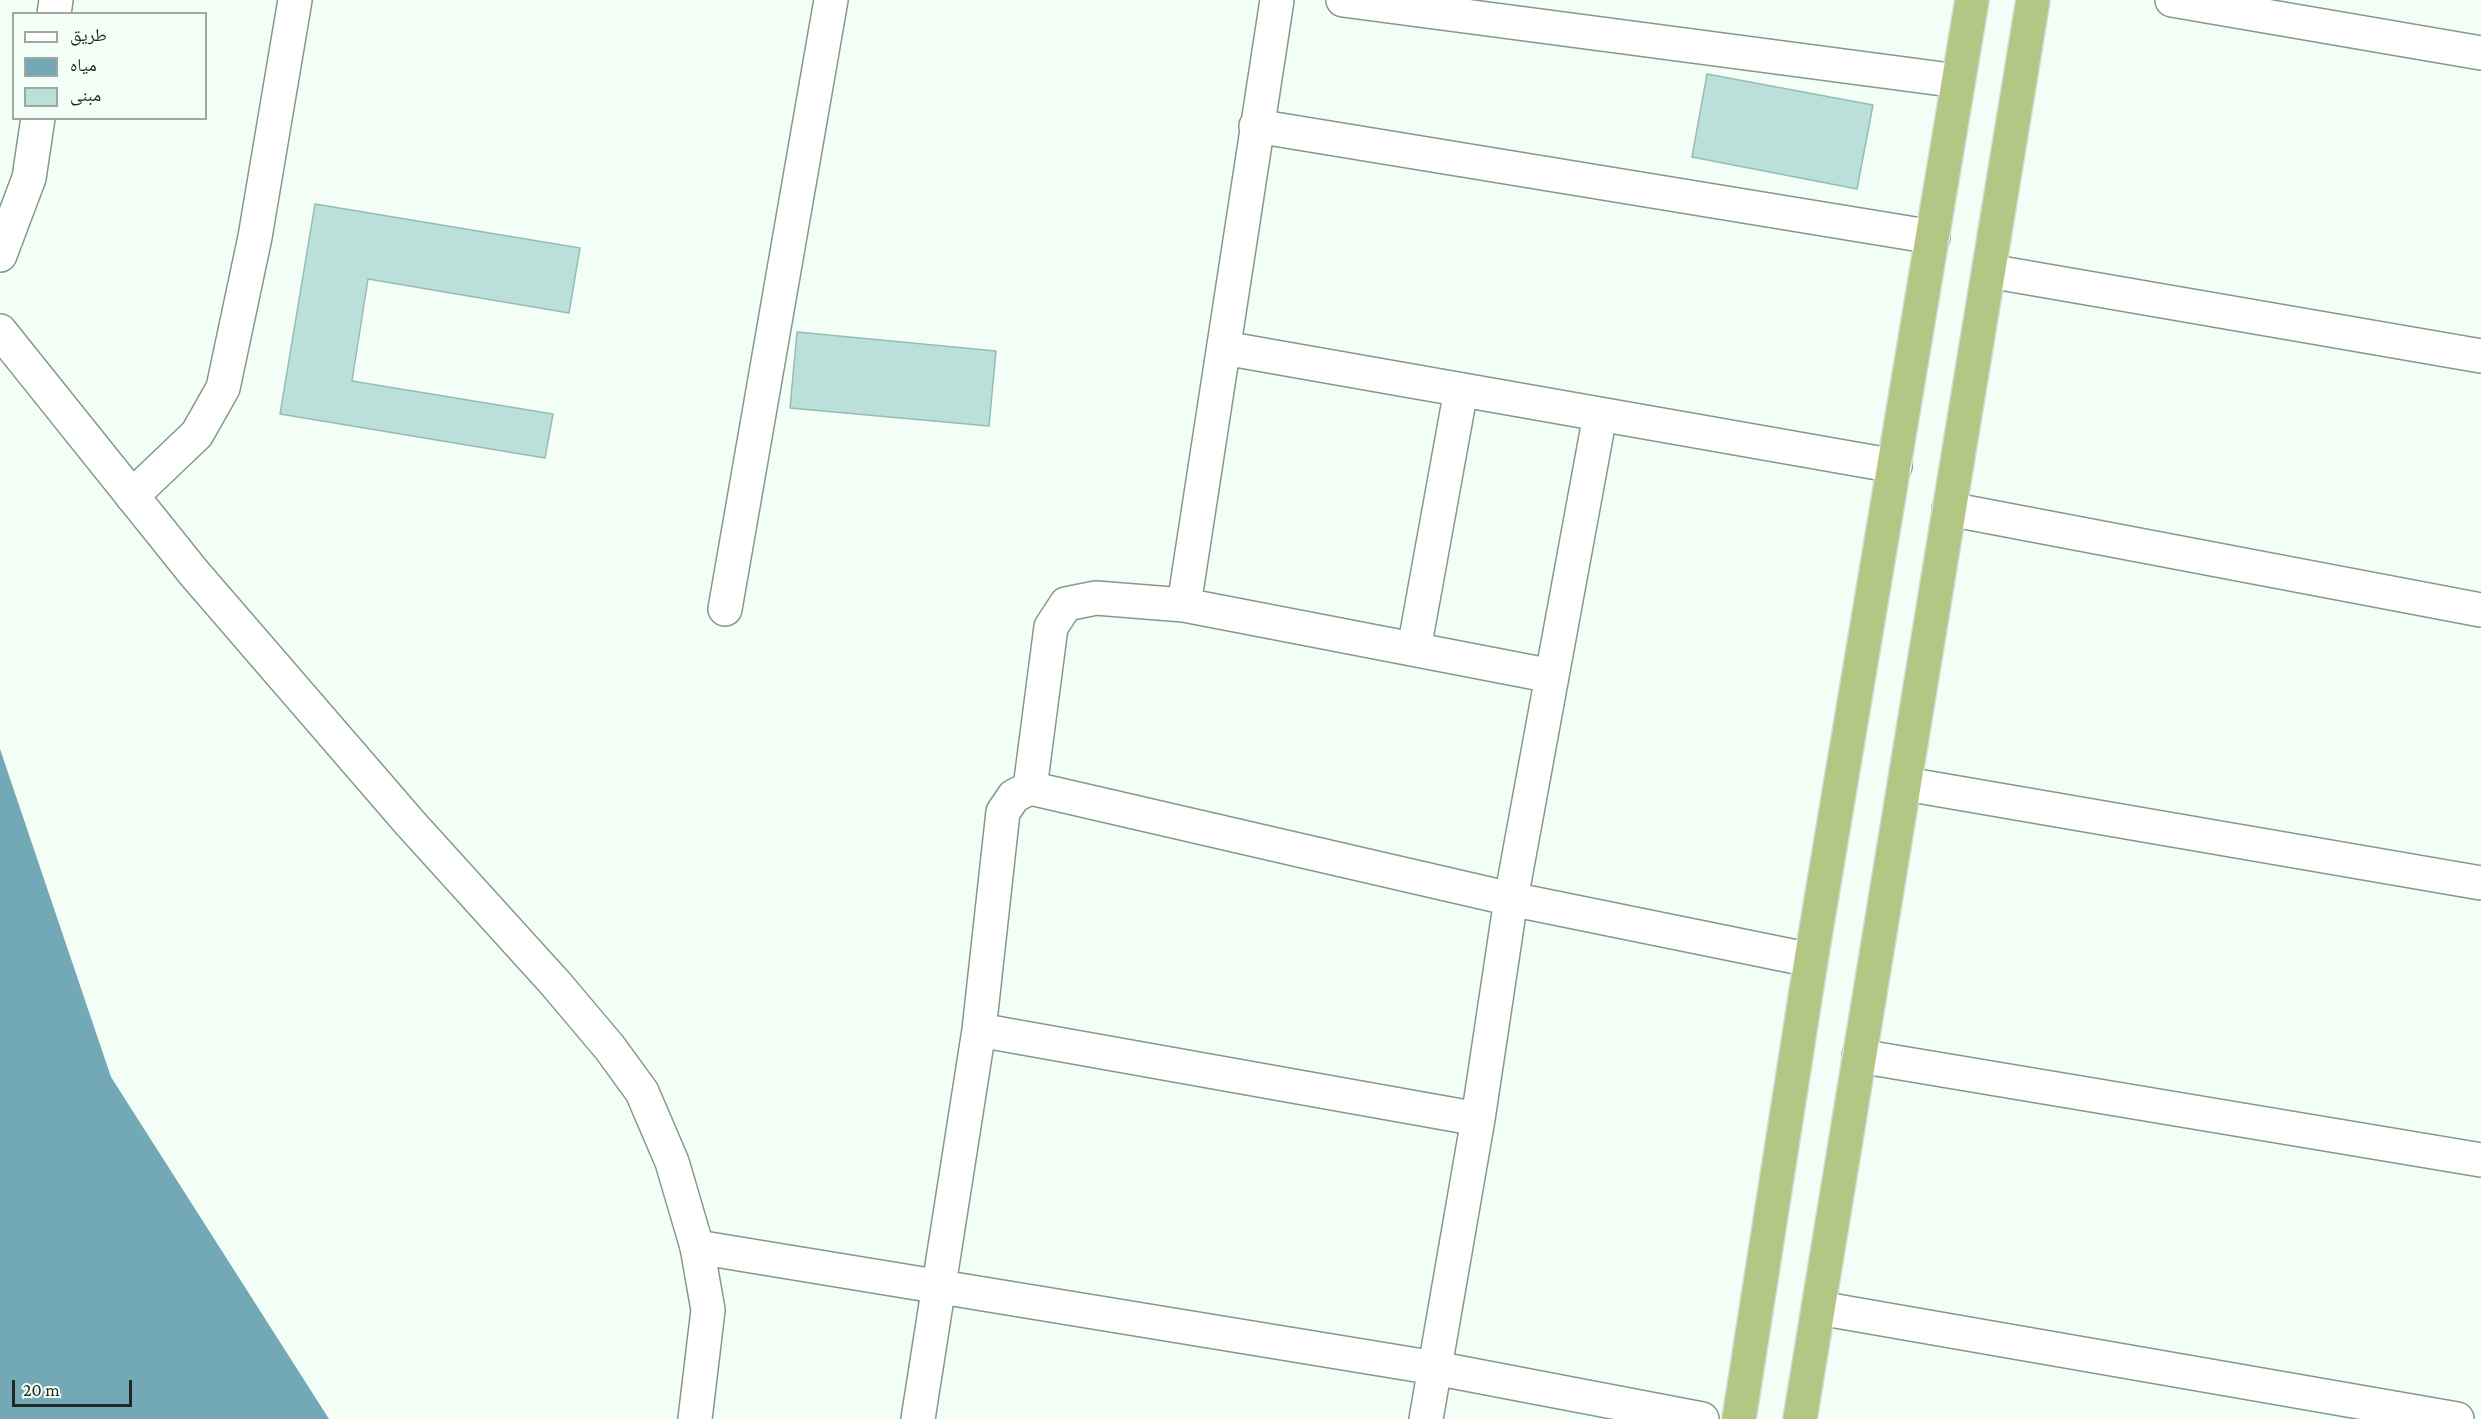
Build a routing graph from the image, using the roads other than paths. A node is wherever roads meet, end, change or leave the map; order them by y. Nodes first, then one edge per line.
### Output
1 (293, 0) edge
2 (831, 0) edge
3 (1277, 0) edge
4 (1343, 0) edge
5 (1972, 0) edge
6 (2033, 0) edge
7 (2172, 0) edge
8 (2481, 53) edge
9 (1958, 81) junction
10 (38, 120) edge
11 (1256, 126) junction
12 (1933, 237) junction
13 (0, 255) edge
14 (1989, 271) junction
15 (0, 331) edge
16 (1224, 348) junction
17 (2481, 356) edge
18 (1461, 390) junction
19 (1600, 415) junction
20 (1895, 466) junction
21 (132, 496) junction
22 (1949, 509) junction
23 (1184, 605) junction
24 (725, 609) dead end
25 (2481, 610) edge
26 (1414, 649) junction
27 (1552, 676) junction
28 (1906, 784) junction
29 (1029, 788) junction
30 (2481, 883) edge
31 (1511, 899) junction
32 (1811, 960) junction
33 (979, 1030) junction
34 (1859, 1056) junction
35 (1478, 1119) junction
36 (2481, 1160) edge
37 (697, 1247) junction
38 (938, 1286) junction
39 (1819, 1308) junction
40 (1435, 1368) junction
41 (695, 1419) edge
42 (918, 1419) edge
43 (1426, 1419) edge
44 (1702, 1419) edge
45 (1739, 1419) edge
46 (1800, 1419) edge
47 (2457, 1419) edge

1 - 21 street
2 - 24 street
3 - 11 street
4 - 9 street
5 - 9 highway
6 - 14 highway
7 - 8 street
9 - 12 highway
10 - 13 street
11 - 12 street
11 - 16 street
12 - 20 highway
14 - 17 street
14 - 22 highway
15 - 21 street
16 - 18 street
16 - 23 street
18 - 19 street
18 - 26 street
19 - 20 street
19 - 27 street
20 - 32 highway
21 - 37 street
22 - 25 street
22 - 28 highway
23 - 26 street
23 - 29 street
26 - 27 street
27 - 31 street
28 - 30 street
28 - 34 highway
29 - 31 street
29 - 33 street
31 - 32 street
31 - 35 street
32 - 45 highway
33 - 35 street
33 - 38 street
34 - 36 street
34 - 39 highway
35 - 40 street
37 - 38 street
37 - 41 street
38 - 40 street
38 - 42 street
39 - 46 highway
39 - 47 street
40 - 43 street
40 - 44 street

